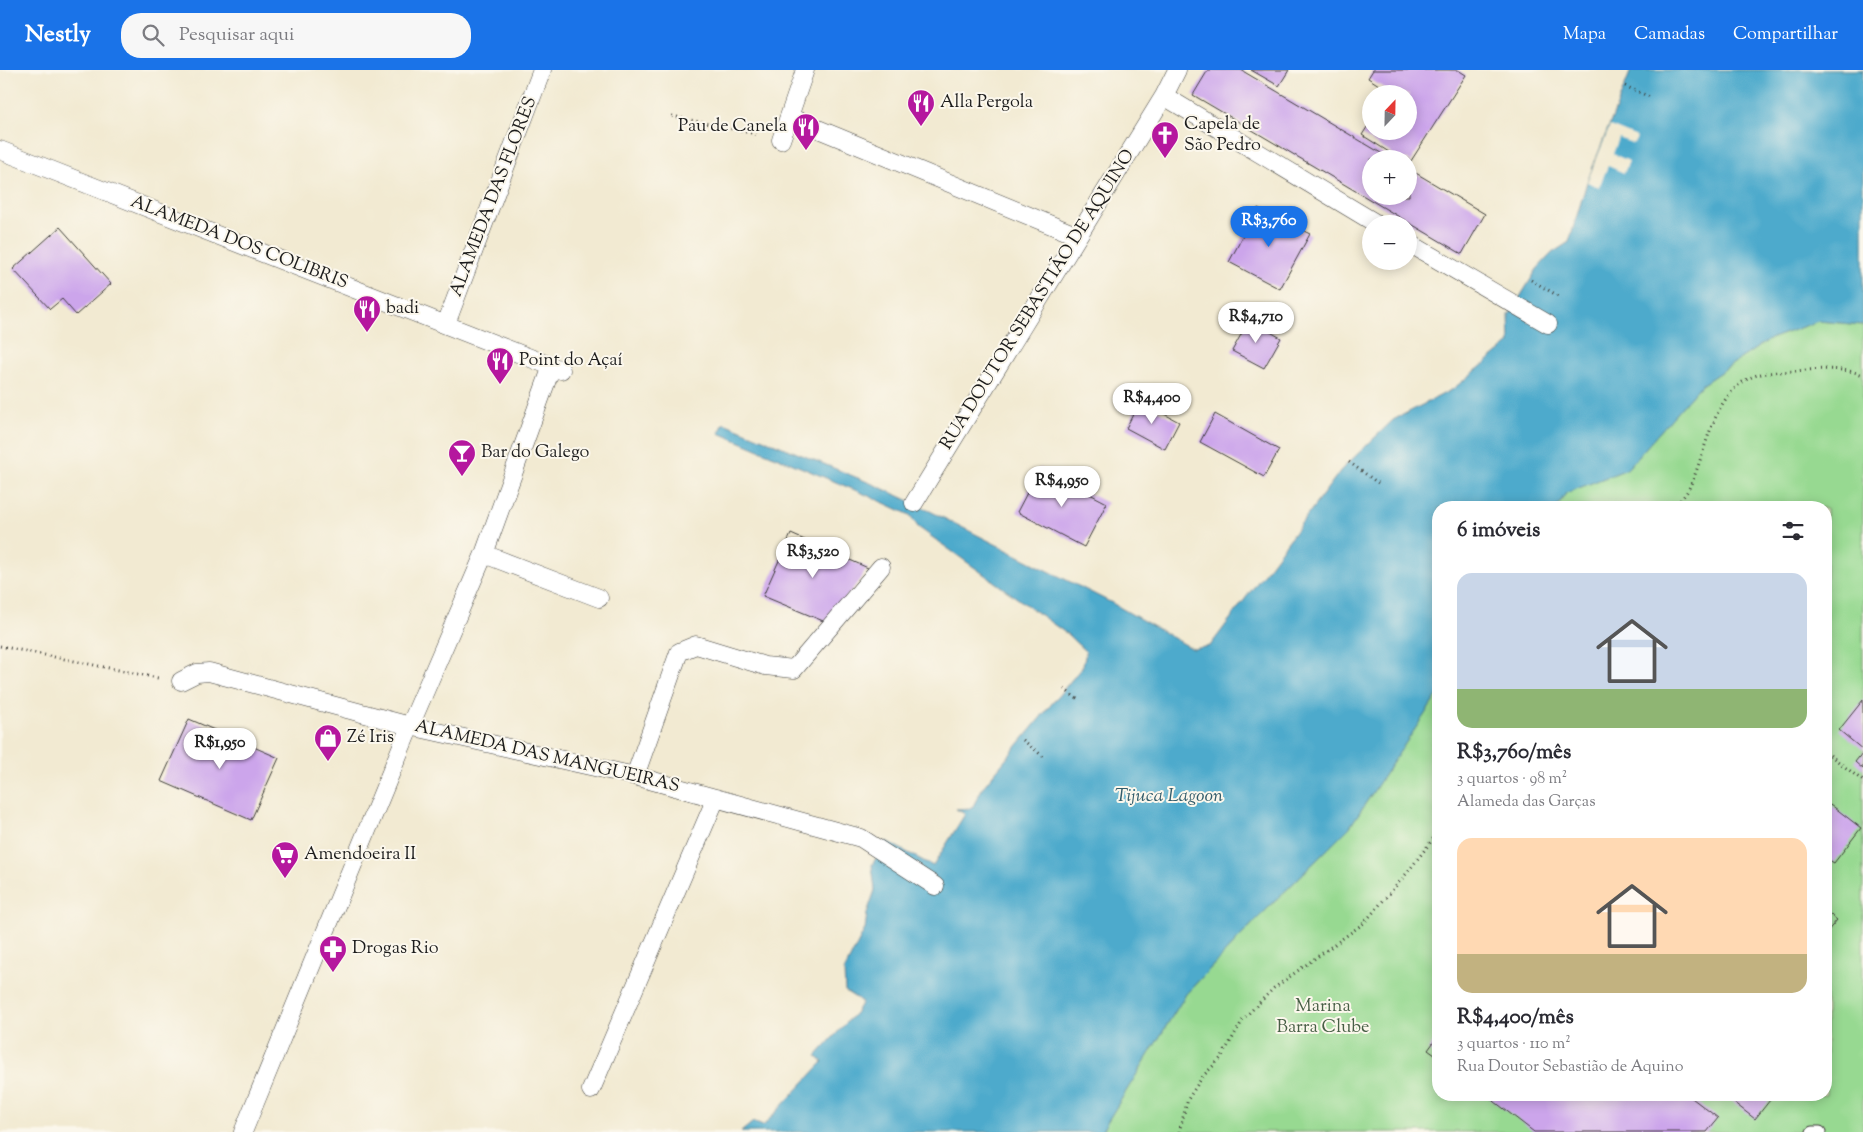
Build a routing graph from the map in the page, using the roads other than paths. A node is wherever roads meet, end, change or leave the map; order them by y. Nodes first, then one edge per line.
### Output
1 (542, 70) edge
2 (805, 70) edge
3 (1178, 70) edge
4 (1164, 96) junction
5 (789, 117) junction
6 (781, 140) road end
7 (0, 150) edge
8 (1362, 215) edge
9 (1078, 236) junction
10 (1417, 248) edge
11 (446, 324) junction
12 (1548, 324) dead end
13 (914, 503) dead end
14 (484, 554) junction
15 (881, 567) dead end
16 (600, 598) dead end
17 (181, 681) road end
18 (410, 726) junction
19 (635, 776) junction
20 (716, 798) junction
21 (934, 886) dead end
22 (591, 1090) dead end
23 (243, 1132) edge
24 (1812, 1132) edge
25 (1820, 1132) edge

1 - 11 street, ALAMEDA DAS FLORES
2 - 5 street
3 - 4 street, RUA DOUTOR SEBASTIÃO DE AQUINO
4 - 8 street
4 - 9 street, RUA DOUTOR SEBASTIÃO DE AQUINO
5 - 6 street
5 - 9 street
7 - 11 street, ALAMEDA DOS COLIBRIS
9 - 13 street, RUA DOUTOR SEBASTIÃO DE AQUINO
10 - 12 street
11 - 14 street, ALAMEDA DOS COLIBRIS
14 - 16 street
14 - 18 street
15 - 19 street
17 - 18 street, ALAMEDA DAS MANGUEIRAS
18 - 19 street, ALAMEDA DAS MANGUEIRAS
18 - 23 street
19 - 20 street, ALAMEDA DAS MANGUEIRAS
20 - 21 street, ALAMEDA DAS MANGUEIRAS
20 - 22 street
24 - 25 lane

